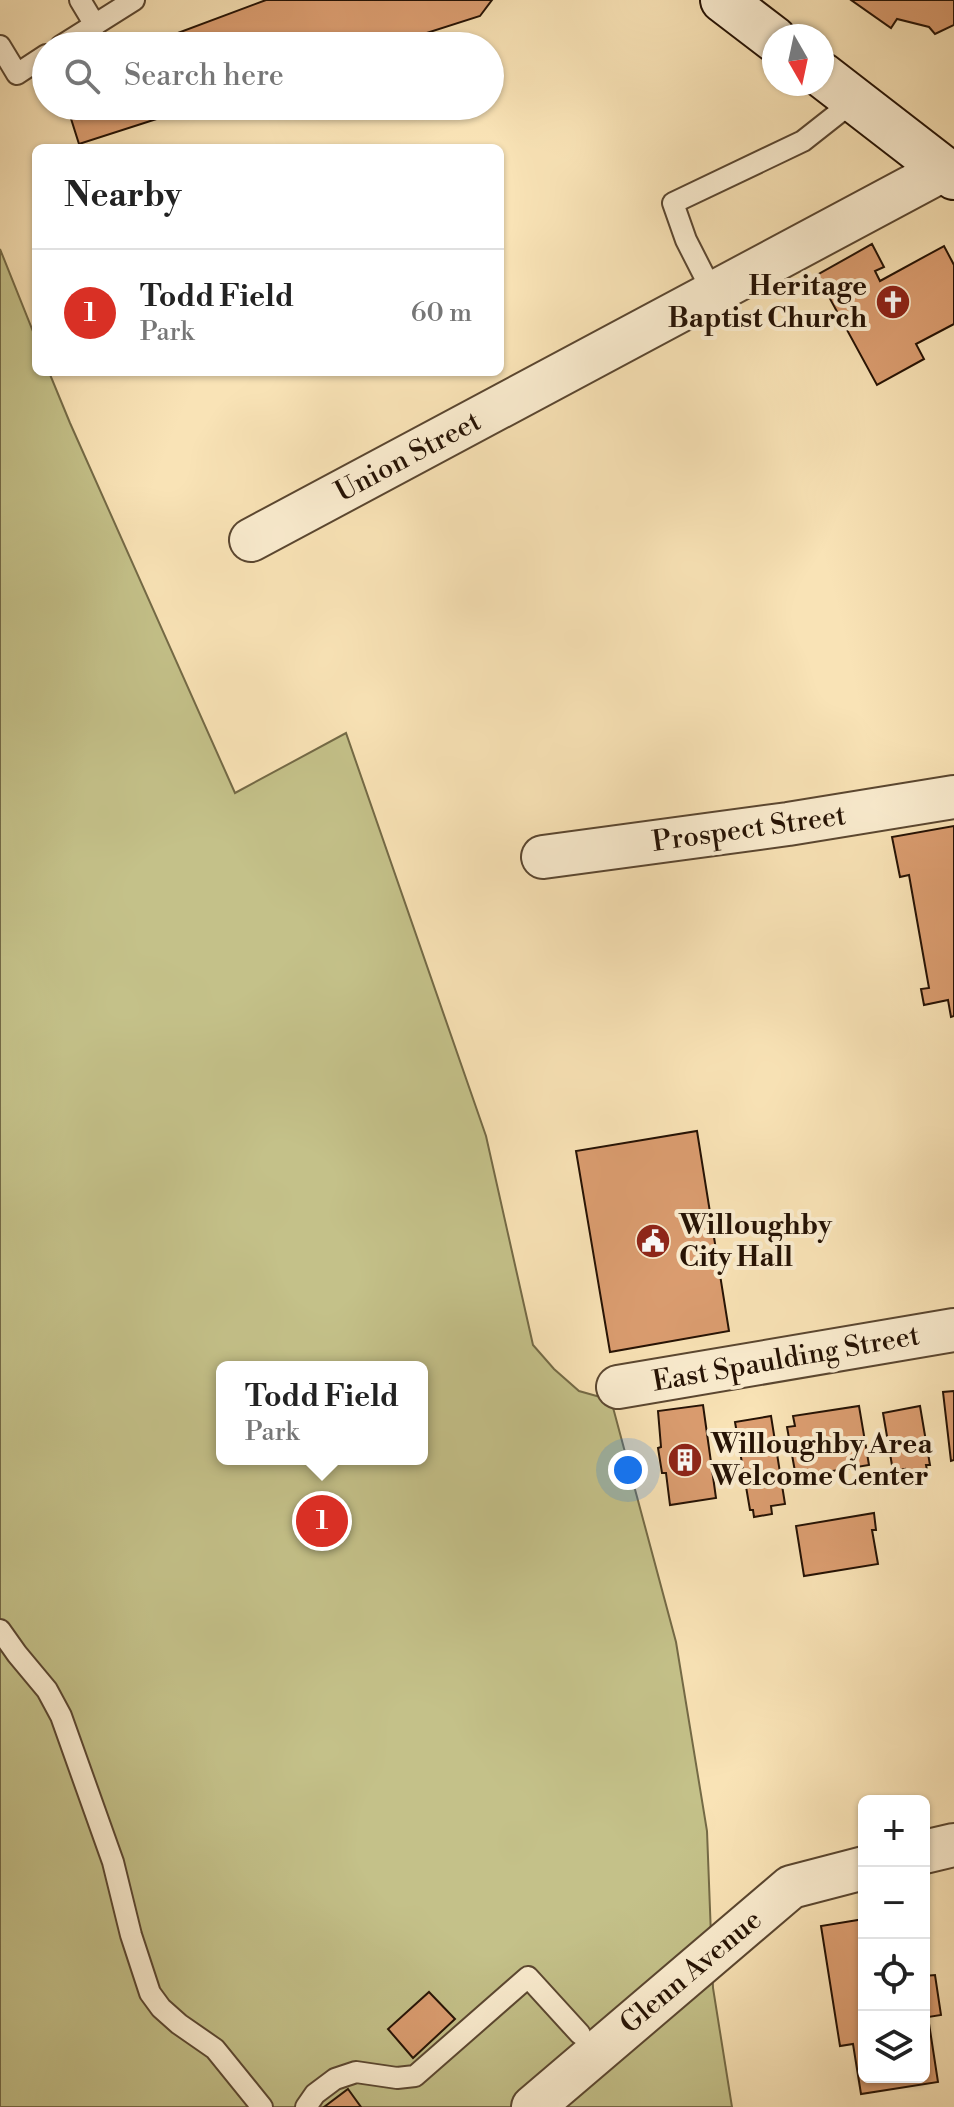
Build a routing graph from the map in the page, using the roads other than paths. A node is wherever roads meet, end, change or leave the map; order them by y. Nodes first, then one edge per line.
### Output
1 (80, 0) edge
2 (134, 0) edge
3 (723, 0) edge
4 (95, 25) junction
5 (762, 30) edge
6 (84, 32) edge
7 (0, 46) edge
8 (32, 64) edge
9 (838, 88) edge
10 (950, 173) edge
11 (713, 293) junction
12 (251, 540) dead end
13 (954, 797) edge
14 (543, 857) dead end
15 (954, 1330) edge
16 (618, 1387) dead end
17 (0, 1630) edge
18 (954, 1845) edge
19 (930, 1851) edge
20 (858, 1870) edge
21 (580, 2034) dead end
22 (262, 2107) edge
23 (306, 2107) edge
24 (533, 2107) edge

1 - 4 lane
2 - 4 lane
3 - 5 main road
4 - 6 lane
7 - 8 lane
9 - 10 main road
9 - 11 lane
10 - 11 street, Union Street
11 - 12 street, Union Street
13 - 14 street, Prospect Street
15 - 16 street, East Spaulding Street
17 - 22 lane
18 - 19 street
20 - 24 street, Glenn Avenue
21 - 23 lane

